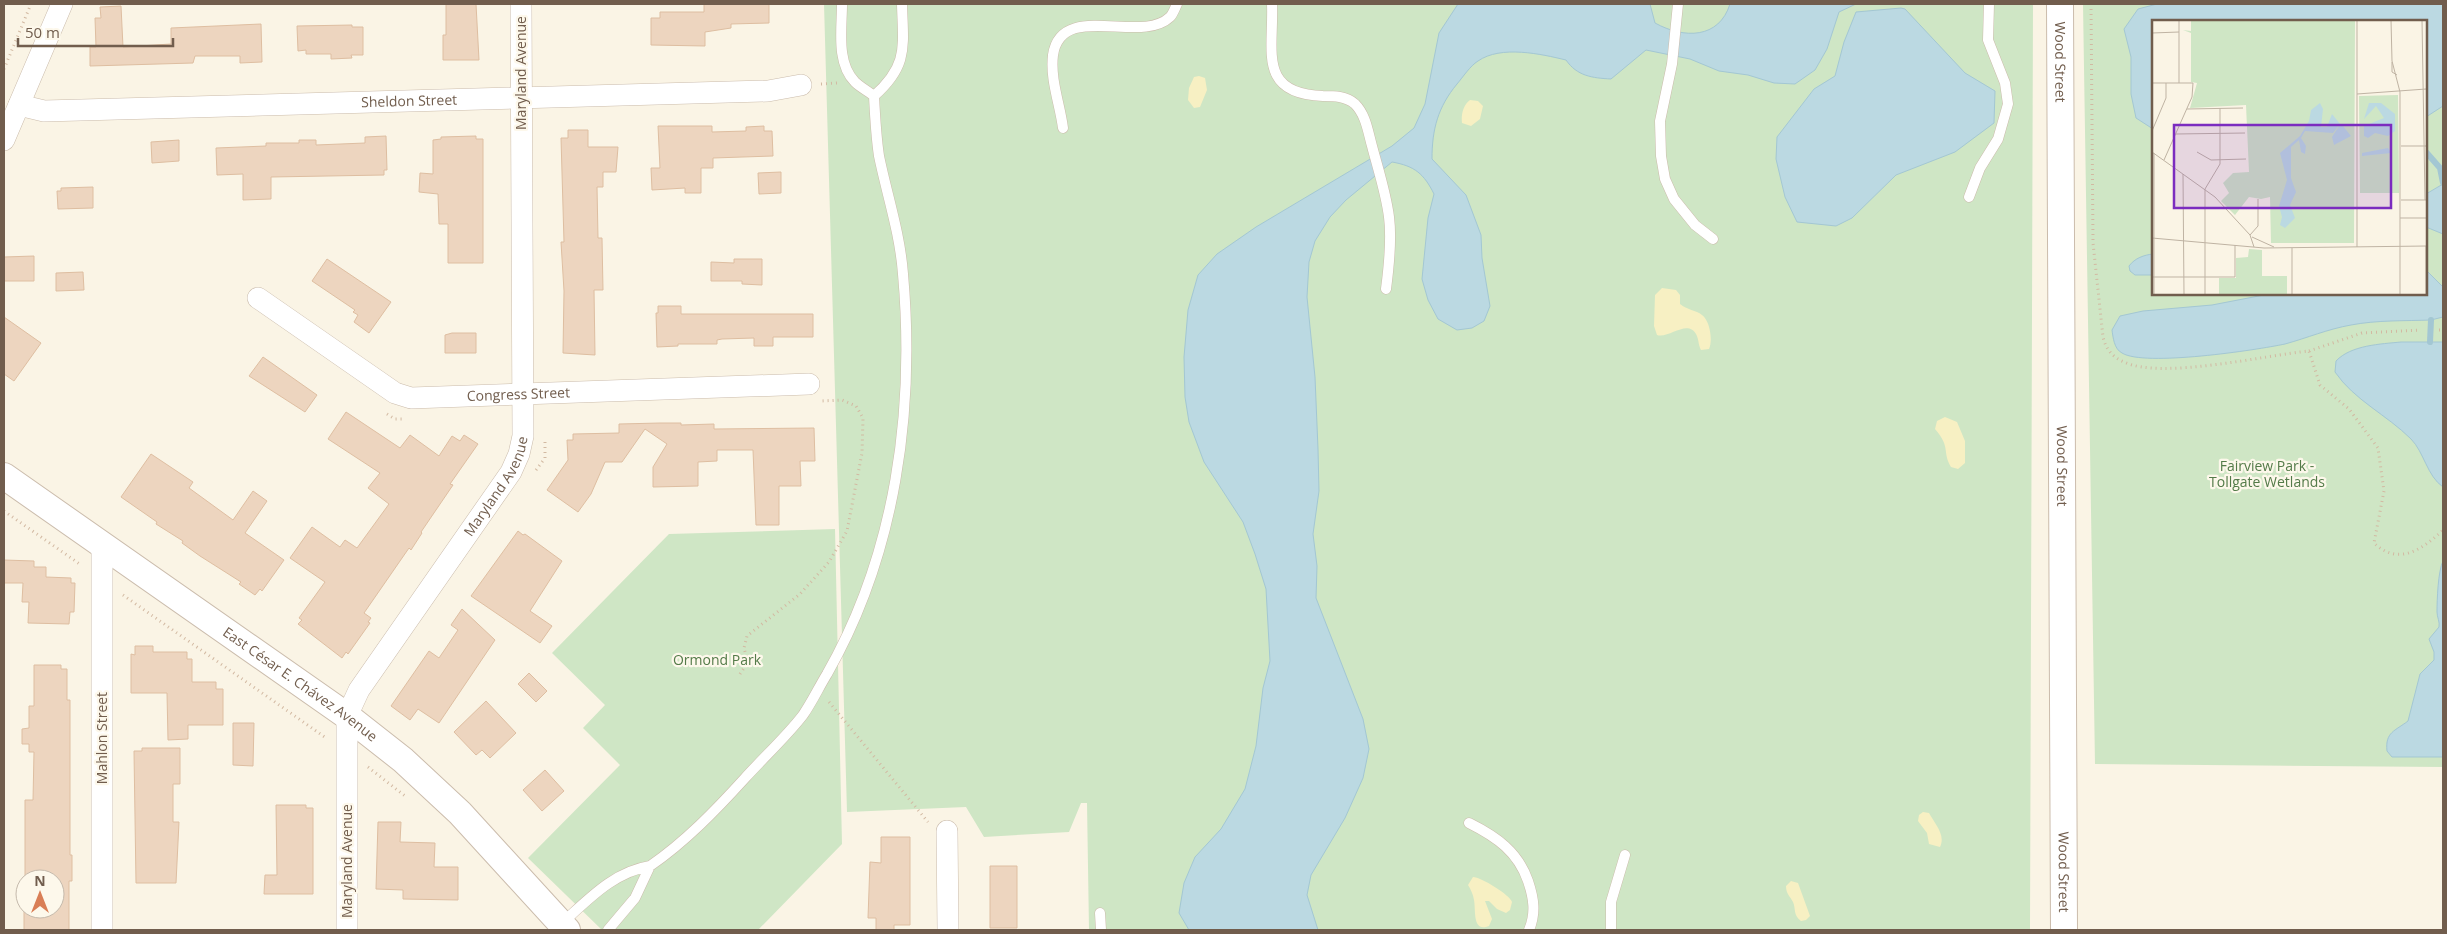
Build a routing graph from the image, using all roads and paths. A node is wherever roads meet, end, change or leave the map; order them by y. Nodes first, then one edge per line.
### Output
1 (31, 4) edge
2 (62, 4) edge
3 (521, 4) edge
4 (842, 4) edge
5 (902, 4) edge
6 (1178, 4) edge
7 (1272, 4) edge
8 (1678, 4) edge
9 (1990, 4) edge
10 (2060, 4) edge
11 (2091, 4) edge
12 (4, 69) edge
13 (855, 82) junction
14 (801, 85) joint
15 (521, 96) junction
16 (874, 96) junction
17 (19, 105) junction
18 (1063, 128) dead end
19 (4, 140) edge
20 (1969, 197) dead end
21 (1713, 239) dead end
22 (1386, 289) dead end
23 (258, 298) dead end
24 (2420, 330) dead end
25 (2309, 351) junction
26 (813, 393) joint
27 (523, 394) junction
28 (4, 476) edge
29 (4, 511) edge
30 (2443, 530) edge
31 (102, 545) junction
32 (102, 580) junction
33 (740, 674) dead end
34 (818, 689) junction
35 (347, 716) junction
36 (347, 752) junction
37 (408, 798) dead end
38 (928, 820) dead end
39 (1469, 823) dead end
40 (947, 831) dead end
41 (1624, 855) dead end
42 (650, 866) junction
43 (1100, 912) dead end
44 (564, 927) edge
45 (102, 930) edge
46 (347, 930) edge
47 (608, 930) edge
48 (948, 930) edge
49 (1101, 930) edge
50 (1529, 930) edge
51 (1611, 930) edge
52 (2064, 930) edge

1 - 12 path
2 - 17 street
3 - 15 street, Maryland Avenue
4 - 13 lane
5 - 16 lane
6 - 18 lane
7 - 22 lane
8 - 21 lane
9 - 20 lane
10 - 52 street, Wood Street
11 - 25 path
13 - 14 path
13 - 16 lane
14 - 15 street, Sheldon Street
15 - 17 street, Sheldon Street
15 - 27 street, Maryland Avenue
16 - 34 lane
17 - 19 street
23 - 27 street, Congress Street
24 - 25 path
25 - 30 path
26 - 27 street, Congress Street
26 - 33 path
27 - 35 street, Maryland Avenue
28 - 31 street, East César E. Chávez Avenue
29 - 32 path
31 - 32 street, Mahlon Street
31 - 35 street, East César E. Chávez Avenue
32 - 36 path
32 - 45 street, Mahlon Street
34 - 38 path
34 - 42 lane
35 - 36 street, Maryland Avenue
35 - 44 street, East César E. Chávez Avenue
36 - 37 path
36 - 46 street, Maryland Avenue
39 - 50 lane
40 - 48 street
41 - 51 lane
42 - 44 lane
42 - 47 lane
43 - 49 lane

